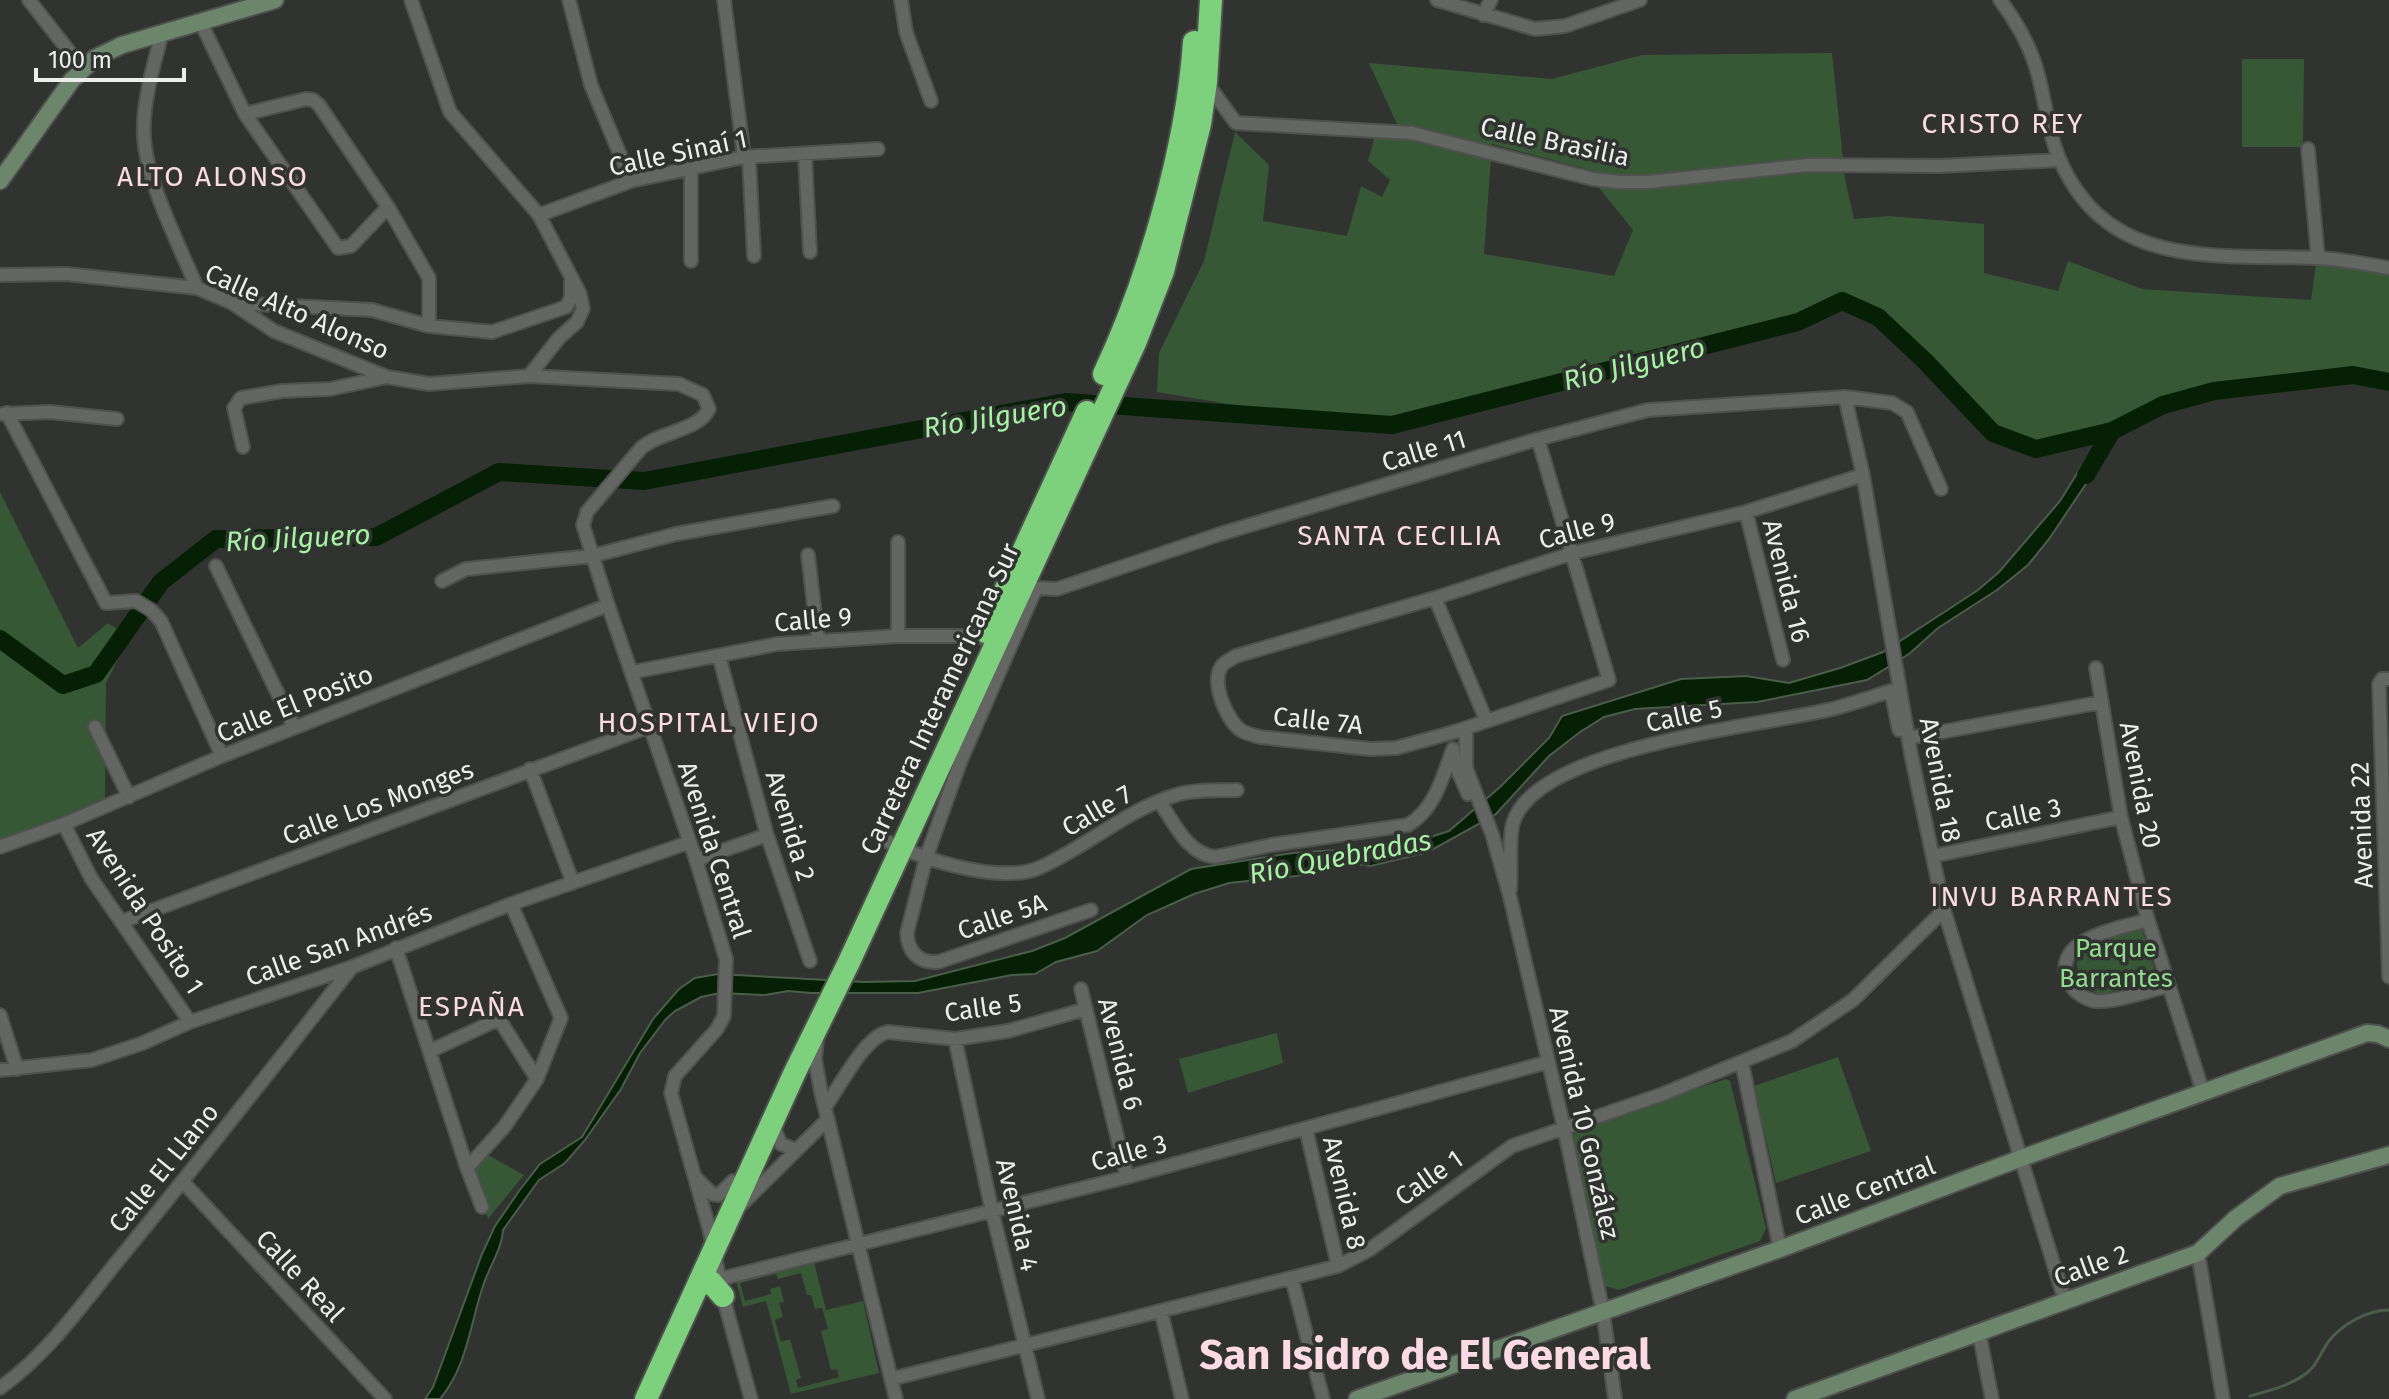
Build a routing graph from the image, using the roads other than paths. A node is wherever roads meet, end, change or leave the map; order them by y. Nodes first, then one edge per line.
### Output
1 (29, 0) edge
2 (275, 0) edge
3 (411, 0) edge
4 (569, 0) edge
5 (724, 0) edge
6 (901, 0) edge
7 (1437, 0) edge
8 (1491, 0) edge
9 (1640, 0) edge
10 (2000, 0) edge
11 (1200, 4) edge
12 (1483, 15) junction
13 (201, 23) junction
14 (162, 33) junction
15 (82, 68) junction
16 (1206, 82) junction
17 (931, 101) dead end
18 (245, 114) junction
19 (1202, 114) junction
20 (878, 149) dead end
21 (2308, 149) dead end
22 (805, 155) junction
23 (747, 157) junction
24 (2060, 160) junction
25 (691, 168) junction
26 (0, 181) edge
27 (631, 181) junction
28 (388, 207) junction
29 (539, 215) junction
30 (810, 252) dead end
31 (754, 256) dead end
32 (2318, 258) junction
33 (691, 261) dead end
34 (2389, 268) edge
35 (571, 274) junction
36 (0, 275) edge
37 (197, 288) junction
38 (232, 303) junction
39 (429, 326) junction
40 (1125, 347) junction
41 (529, 376) junction
42 (387, 377) junction
43 (1845, 397) junction
44 (4, 414) edge
45 (117, 419) dead end
46 (1538, 439) junction
47 (243, 447) dead end
48 (1863, 475) junction
49 (1941, 489) dead end
50 (833, 506) dead end
51 (1746, 512) junction
52 (898, 542) dead end
53 (1573, 553) junction
54 (808, 555) dead end
55 (592, 556) junction
56 (216, 566) dead end
57 (442, 581) dead end
58 (1025, 582) junction
59 (1435, 598) junction
60 (608, 605) junction
61 (898, 636) junction
62 (991, 639) junction
63 (818, 640) junction
64 (719, 656) junction
65 (1783, 660) dead end
66 (2096, 668) dead end
67 (633, 672) junction
68 (1219, 673) joint
69 (2389, 679) edge
70 (2102, 702) junction
71 (1486, 720) junction
72 (651, 726) junction
73 (95, 727) dead end
74 (294, 727) junction
75 (1460, 730) junction
76 (1909, 738) junction
77 (1453, 749) junction
78 (1911, 754) junction
79 (222, 756) junction
80 (530, 769) junction
81 (1237, 790) dead end
82 (1469, 791) junction
83 (1437, 794) junction
84 (129, 797) junction
85 (1159, 801) junction
86 (2121, 817) junction
87 (2387, 822) edge
88 (64, 824) junction
89 (767, 835) junction
90 (690, 842) junction
91 (894, 846) junction
92 (0, 847) edge
93 (1933, 856) junction
94 (926, 858) junction
95 (696, 860) junction
96 (573, 883) junction
97 (1510, 897) junction
98 (511, 904) junction
99 (1091, 910) dead end
100 (1944, 910) junction
101 (2148, 920) junction
102 (121, 922) junction
103 (396, 948) junction
104 (810, 961) dead end
105 (352, 967) junction
106 (2389, 977) edge
107 (2169, 986) junction
108 (1081, 989) dead end
109 (1086, 1009) junction
110 (822, 1011) junction
111 (0, 1015) edge
112 (190, 1022) junction
113 (955, 1039) junction
114 (2389, 1039) edge
115 (430, 1051) junction
116 (1548, 1062) junction
117 (1742, 1063) junction
118 (17, 1069) junction
119 (791, 1069) junction
120 (0, 1070) edge
121 (537, 1079) junction
122 (821, 1092) junction
123 (2203, 1092) junction
124 (827, 1113) junction
125 (772, 1124) junction
126 (1564, 1128) junction
127 (1306, 1129) junction
128 (796, 1150) junction
129 (2389, 1155) edge
130 (2019, 1159) junction
131 (467, 1168) junction
132 (694, 1176) junction
133 (1127, 1177) junction
134 (733, 1181) junction
135 (183, 1182) junction
136 (482, 1207) dead end
137 (992, 1211) junction
138 (730, 1216) junction
139 (712, 1239) junction
140 (859, 1243) junction
141 (1780, 1249) junction
142 (2198, 1253) junction
143 (1338, 1266) junction
144 (1292, 1279) junction
145 (714, 1287) junction
146 (2065, 1301) junction
147 (1161, 1311) junction
148 (1603, 1312) junction
149 (1979, 1332) junction
150 (1025, 1346) junction
151 (891, 1379) junction
152 (0, 1388) edge
153 (2220, 1397) edge
154 (385, 1399) edge
155 (631, 1399) edge
156 (646, 1399) edge
157 (751, 1399) edge
158 (896, 1399) edge
159 (1038, 1399) edge
160 (1182, 1399) edge
161 (1323, 1399) edge
162 (1357, 1399) edge
163 (1615, 1399) edge
164 (1795, 1399) edge
165 (1992, 1399) edge

1 - 15 street
2 - 13 main road
3 - 29 street
4 - 27 street
5 - 23 street
6 - 17 street
7 - 12 street
8 - 12 street
9 - 12 street
10 - 24 street
11 - 16 highway, Carretera Interamericana Sur
11 - 19 highway
11 - 40 highway, Carretera Interamericana Sur
13 - 14 main road
13 - 18 street
14 - 15 main road
14 - 37 street
15 - 26 main road
16 - 19 highway, Carretera Interamericana Sur
16 - 24 street, Calle Brasilia
18 - 28 street
18 - 28 street
19 - 40 highway, Carretera Interamericana Sur
20 - 22 street, Calle Sinaí 1
21 - 32 street
22 - 23 street, Calle Sinaí 1
22 - 30 street
23 - 25 street, Calle Sinaí 1
23 - 31 street
24 - 32 street
25 - 27 street, Calle Sinaí 1
25 - 33 street
27 - 29 street, Calle Sinaí 1
28 - 39 street
29 - 35 street
32 - 34 street
35 - 39 street
35 - 41 street
36 - 37 street, Calle Alto Alonso
37 - 38 street, Calle Alto Alonso
38 - 39 street
38 - 42 street, Calle Alto Alonso
40 - 58 highway, Carretera Interamericana Sur
41 - 42 street, Calle Alto Alonso
41 - 55 street, Avenida Central
42 - 47 street
43 - 46 street, Calle 11
43 - 48 street, Avenida 18
43 - 49 street, Calle 11
44 - 45 street
44 - 79 street
46 - 53 street
46 - 58 street, Calle 11
48 - 51 street, Calle 9
48 - 76 street, Avenida 18
50 - 55 street
51 - 53 street, Calle 9
51 - 65 street, Avenida 16
52 - 61 street
53 - 59 street, Calle 9
53 - 71 street
54 - 63 street
55 - 57 street
55 - 60 street, Avenida Central
56 - 74 street
58 - 62 highway, Carretera Interamericana Sur
58 - 94 street
59 - 68 street, Calle 9
59 - 71 street
60 - 67 street, Avenida Central
60 - 74 street, Calle El Posito
61 - 62 street, Calle 9
61 - 63 street, Calle 9
62 - 91 highway, Carretera Interamericana Sur
63 - 64 street, Calle 9
64 - 67 street, Calle 9
64 - 89 street, Avenida 2
66 - 70 street, Avenida 20
67 - 72 street, Avenida Central
68 - 75 street, Calle 7A
69 - 87 street, Avenida 22
70 - 76 street
70 - 86 street, Avenida 20
71 - 75 street
72 - 80 street, Calle Los Monges
72 - 90 street, Avenida Central
73 - 84 street, Avenida Posito 1
74 - 79 street, Calle El Posito
75 - 77 street, Avenida 10 González
75 - 82 street, Avenida 10 González
76 - 78 street, Avenida 18
77 - 82 street, Avenida 10 González
77 - 83 street, Calle 7
78 - 93 street, Avenida 18
78 - 97 street, Calle 5
79 - 84 street, Calle El Posito
80 - 96 street
80 - 102 street, Calle Los Monges
81 - 85 street
82 - 83 street
82 - 97 street, Avenida 10 González
83 - 85 street, Calle 7
84 - 88 street, Calle El Posito
85 - 94 street, Calle 7
86 - 93 street, Calle 3
86 - 101 street, Avenida 20
87 - 106 street, Avenida 22
88 - 92 street, Calle El Posito
88 - 102 street, Avenida Posito 1
89 - 95 street
89 - 104 street, Avenida 2
90 - 95 street, Avenida Central
90 - 96 street, Calle San Andrés
91 - 94 street, Calle 7
91 - 110 highway, Carretera Interamericana Sur
93 - 100 street, Avenida 18
94 - 99 street, Calle 5A
95 - 132 street, Avenida Central
96 - 98 street, Calle San Andrés
97 - 116 street, Avenida 10 González
98 - 103 street, Calle San Andrés
98 - 121 street
100 - 117 street, Calle 1
100 - 130 street, Avenida 18
101 - 107 street, Avenida 20
101 - 107 street
102 - 112 street, Avenida Posito 1
103 - 105 street, Calle San Andrés
103 - 115 street
105 - 112 street, Calle San Andrés
105 - 135 street, Calle El Llano
107 - 123 street, Avenida 20
108 - 109 street, Avenida 6
109 - 113 street, Calle 5
109 - 133 street, Avenida 6
110 - 119 highway, Carretera Interamericana Sur
110 - 122 street
111 - 118 street
112 - 118 street, Calle San Andrés
113 - 124 street, Calle 5
113 - 137 street, Avenida 4
114 - 123 main road, Calle Central
115 - 121 street
115 - 131 street
116 - 126 street, Avenida 10 González
116 - 127 street, Calle 3
117 - 126 street, Calle 1
117 - 141 street
118 - 120 street, Calle San Andrés
119 - 122 street
119 - 125 highway, Carretera Interamericana Sur
119 - 134 highway, Carretera Interamericana Sur
121 - 131 street
122 - 124 street
123 - 130 main road, Calle Central
124 - 128 street, Calle 5
124 - 140 street
125 - 128 street
125 - 138 highway, Carretera Interamericana Sur
126 - 143 street, Calle 1
126 - 148 street, Avenida 10 González
127 - 133 street, Calle 3
127 - 143 street, Avenida 8
128 - 138 street, Calle 5
129 - 142 main road, Calle 2
130 - 141 main road, Calle Central
130 - 146 street, Avenida 18
131 - 136 street
132 - 134 street
132 - 139 street, Avenida Central
133 - 137 street, Calle 3
134 - 139 highway, Carretera Interamericana Sur
135 - 152 street, Calle El Llano
135 - 154 street, Calle Real
137 - 140 street, Calle 3
137 - 150 street, Avenida 4
138 - 139 highway, Carretera Interamericana Sur
139 - 145 highway, Carretera Interamericana Sur
139 - 155 highway, Carretera Interamericana Sur
140 - 145 street, Calle 3
140 - 151 street
141 - 148 main road, Calle Central
142 - 146 main road, Calle 2
142 - 153 street
143 - 144 street, Calle 1
144 - 147 street, Calle 1
144 - 161 street
145 - 156 highway, Carretera Interamericana Sur
145 - 157 street
146 - 149 main road, Calle 2
147 - 150 street, Calle 1
147 - 160 street
148 - 162 main road, Calle Central
148 - 163 street, Avenida 10 González
149 - 164 main road, Calle 2
149 - 165 street
150 - 151 street, Calle 1
150 - 159 street, Avenida 4
151 - 158 street

